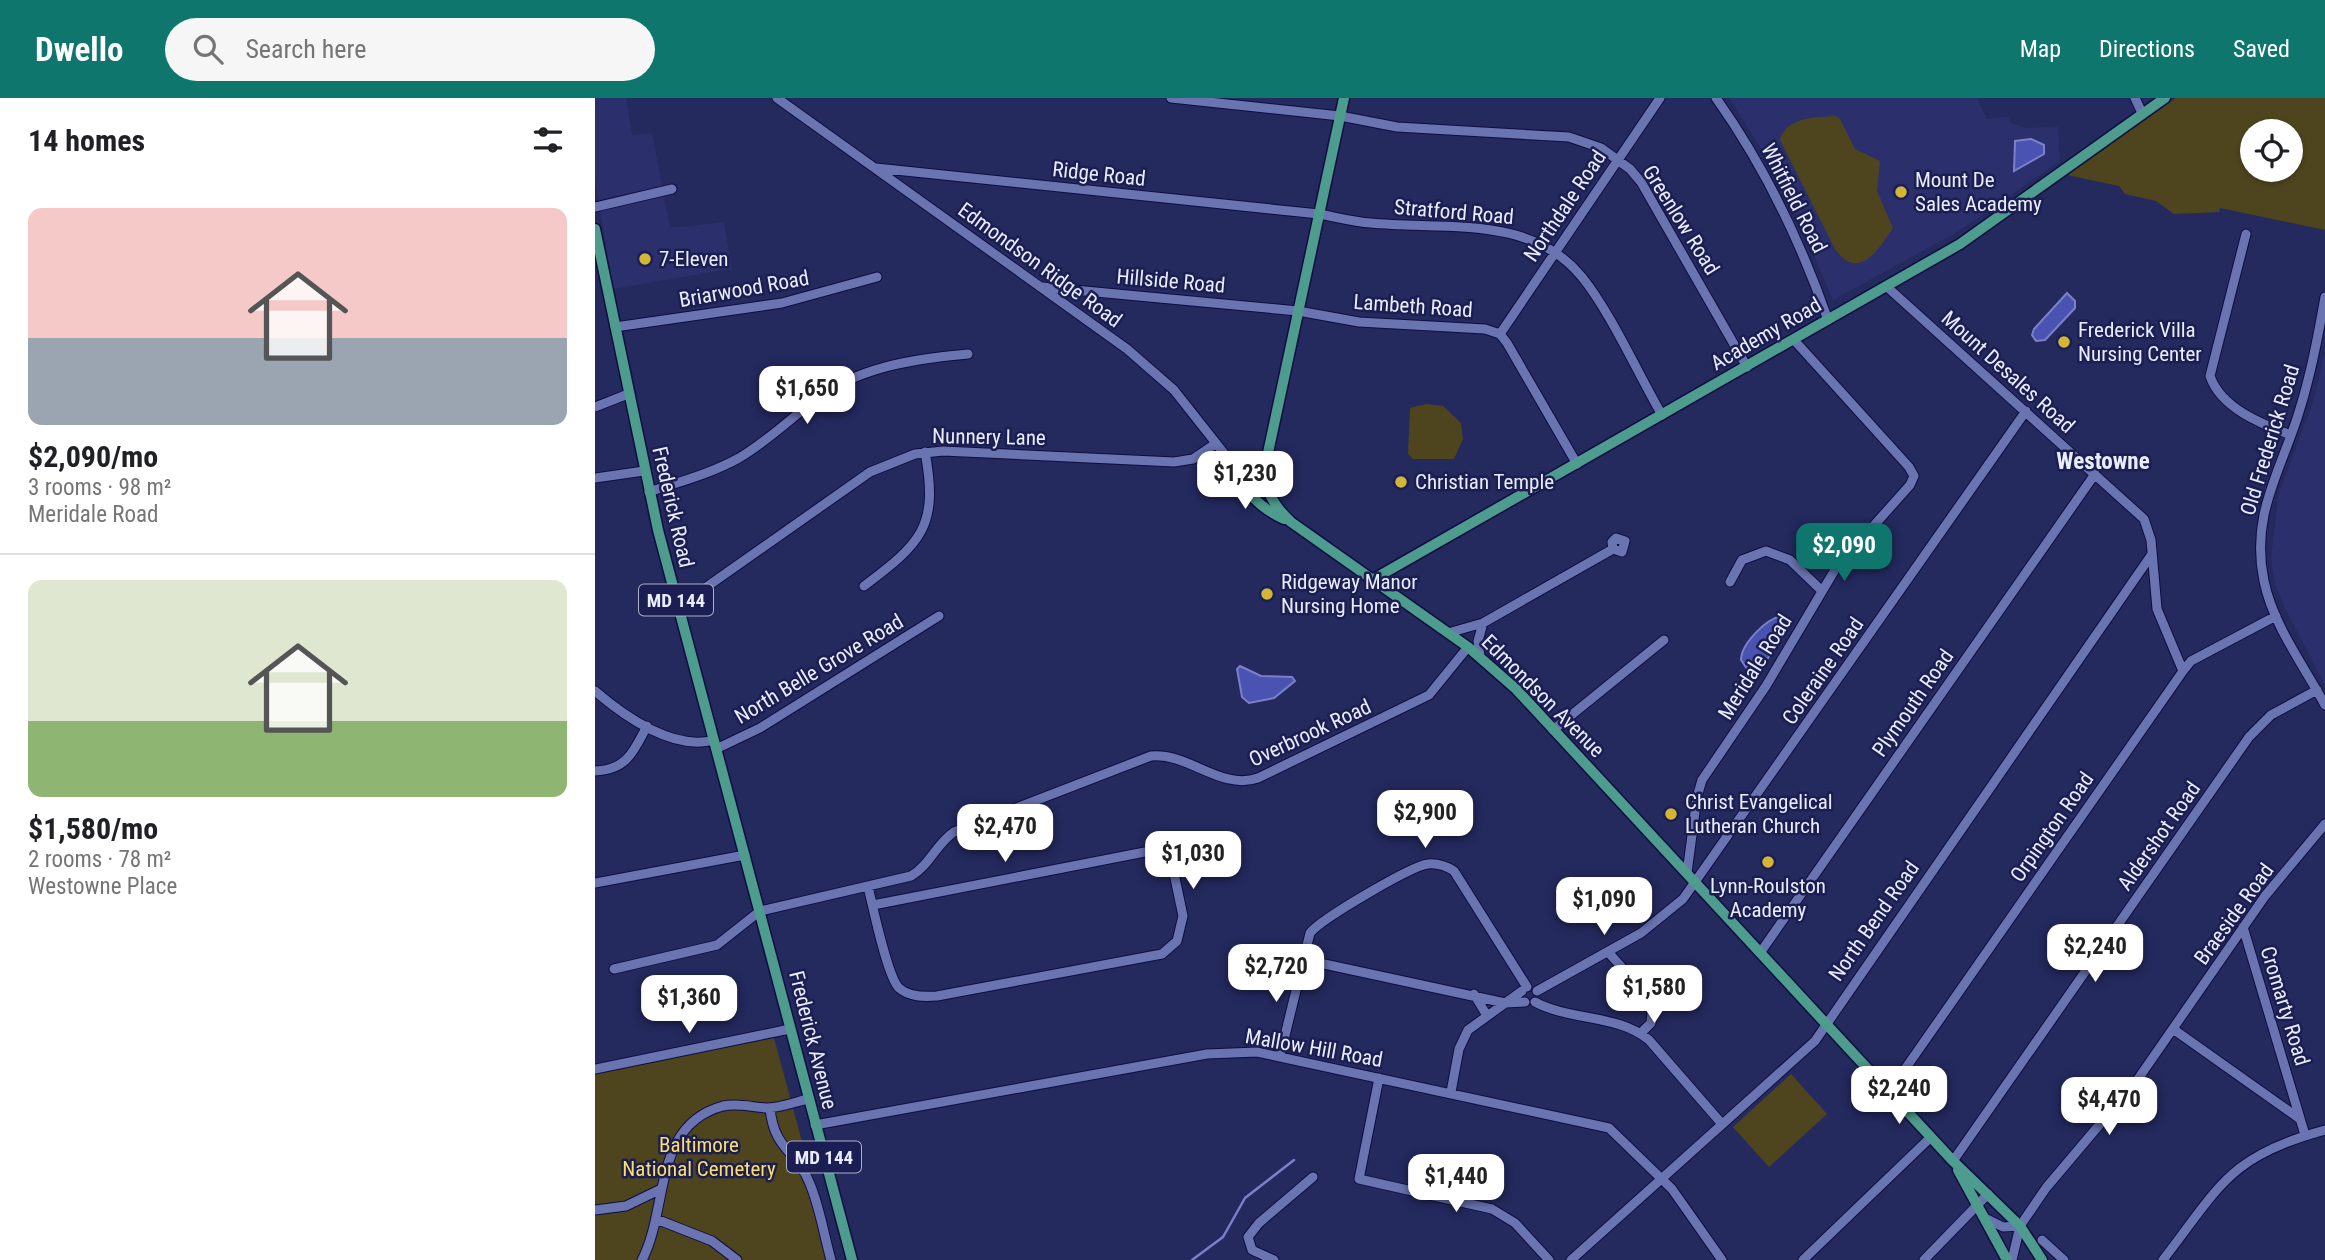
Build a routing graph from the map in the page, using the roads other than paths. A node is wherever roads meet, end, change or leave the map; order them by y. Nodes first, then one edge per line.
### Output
1 (777, 98) edge
2 (1171, 98) edge
3 (1344, 98) edge
4 (1660, 98) edge
5 (1716, 98) edge
6 (2135, 98) edge
7 (2165, 98) edge
8 (2142, 113) junction
9 (1340, 116) junction
10 (1618, 159) junction
11 (876, 168) junction
12 (672, 189) dead end
13 (595, 207) edge
14 (1319, 214) junction
15 (595, 229) edge
16 (2246, 234) dead end
17 (597, 251) edge
18 (1555, 252) junction
19 (877, 277) dead end
20 (1040, 286) junction
21 (1886, 286) junction
22 (2325, 297) edge
23 (1298, 311) junction
24 (1828, 320) junction
25 (615, 327) junction
26 (1500, 334) junction
27 (1794, 340) junction
28 (968, 354) dead end
29 (1747, 367) junction
30 (628, 394) junction
31 (595, 407) edge
32 (2026, 411) junction
33 (1662, 415) junction
34 (2291, 435) junction
35 (1215, 444) junction
36 (925, 452) junction
37 (1577, 464) junction
38 (1238, 469) junction
39 (644, 471) junction
40 (1264, 471) junction
41 (2095, 474) junction
42 (595, 478) edge
43 (649, 492) junction
44 (1291, 522) junction
45 (1613, 549) dead end
46 (2151, 554) junction
47 (1372, 580) junction
48 (1730, 582) dead end
49 (864, 586) dead end
50 (1822, 592) junction
51 (678, 607) junction
52 (939, 616) dead end
53 (2276, 616) junction
54 (1483, 623) junction
55 (1448, 633) junction
56 (1664, 640) dead end
57 (1468, 647) junction
58 (1480, 656) junction
59 (2183, 671) junction
60 (2317, 690) junction
61 (595, 691) edge
62 (2325, 705) edge
63 (647, 726) junction
64 (1553, 730) junction
65 (715, 744) junction
66 (595, 771) edge
67 (2325, 824) edge
68 (745, 855) junction
69 (1687, 873) junction
70 (595, 883) edge
71 (1696, 883) junction
72 (868, 887) junction
73 (873, 905) junction
74 (760, 911) junction
75 (2243, 927) junction
76 (1608, 952) junction
77 (1760, 953) junction
78 (1301, 958) junction
79 (614, 969) dead end
80 (1524, 989) junction
81 (1537, 991) junction
82 (1474, 994) junction
83 (1530, 1002) junction
84 (1505, 1003) junction
85 (1486, 1014) junction
86 (1825, 1023) junction
87 (790, 1029) junction
88 (2173, 1029) junction
89 (1641, 1033) junction
90 (1280, 1056) junction
91 (595, 1069) edge
92 (1379, 1077) junction
93 (1451, 1092) junction
94 (1889, 1092) junction
95 (808, 1099) junction
96 (770, 1108) junction
97 (2301, 1120) junction
98 (1722, 1124) junction
99 (815, 1125) junction
100 (2325, 1130) edge
101 (2305, 1135) junction
102 (1931, 1138) junction
103 (1952, 1161) junction
104 (1313, 1177) dead end
105 (1662, 1179) junction
106 (661, 1189) junction
107 (1988, 1194) junction
108 (1978, 1203) junction
109 (595, 1210) edge
110 (656, 1219) junction
111 (1987, 1219) junction
112 (2020, 1226) junction
113 (2042, 1240) dead end
114 (642, 1260) edge
115 (737, 1260) edge
116 (831, 1260) edge
117 (852, 1260) edge
118 (1274, 1260) edge
119 (1549, 1260) edge
120 (1571, 1260) edge
121 (1722, 1260) edge
122 (1803, 1260) edge
123 (1924, 1260) edge
124 (2007, 1260) edge
125 (2012, 1260) edge
126 (2042, 1260) edge
127 (2064, 1260) edge
128 (2163, 1260) edge

1 - 11 street, Edmondson Ridge Road
2 - 9 street, Greenlow Road
3 - 9 main road
4 - 10 street, Northdale Road
5 - 24 street, Whitfield Road
6 - 8 street
7 - 8 main road, Academy Road
8 - 21 main road, Academy Road
9 - 10 street, Greenlow Road
9 - 14 main road
10 - 18 street, Northdale Road
10 - 29 street, Greenlow Road
11 - 14 street, Ridge Road
11 - 20 street, Edmondson Ridge Road
12 - 13 street
14 - 18 street, Stratford Road
14 - 23 main road
15 - 17 main road, Frederick Road / MD 144
16 - 34 street
17 - 25 main road, Frederick Road / MD 144
18 - 26 street, Northdale Road
18 - 33 street, Stratford Road
19 - 25 street, Briarwood Road
20 - 23 street, Hillside Road
20 - 35 street, Edmondson Ridge Road
21 - 24 main road, Academy Road
21 - 32 street, Mount Desales Road
22 - 34 street, Old Frederick Road
23 - 26 street, Lambeth Road
23 - 40 main road
24 - 27 main road, Academy Road
25 - 30 main road, Frederick Road / MD 144
26 - 37 street, Lambeth Road
27 - 29 main road, Academy Road
27 - 50 street, Meridale Road
28 - 43 street
29 - 33 main road, Academy Road
30 - 31 street
30 - 39 main road, Frederick Road / MD 144
32 - 41 street, Mount Desales Road
32 - 71 street, Coleraine Road
33 - 37 main road, Academy Road
34 - 53 street, Old Frederick Road
35 - 36 street, Nunnery Lane
35 - 38 street, Edmondson Ridge Road
36 - 49 street
36 - 51 street, Nunnery Lane
37 - 47 main road, Academy Road
38 - 40 street
38 - 44 main road
39 - 42 street
39 - 43 main road, Frederick Road / MD 144
40 - 44 main road, Edmondson Avenue
41 - 46 street, Mount Desales Road
41 - 77 street, Plymouth Road
43 - 51 main road, Frederick Road / MD 144
44 - 47 main road, Edmondson Avenue
45 - 54 street
46 - 59 street, Mount Desales Road
46 - 86 street, North Bend Road
47 - 55 main road, Edmondson Avenue
48 - 50 street
50 - 69 street, Meridale Road
51 - 65 main road, Frederick Road / MD 144
52 - 65 street, North Belle Grove Road
53 - 59 street, Orpington Road
53 - 60 street, Old Frederick Road
54 - 55 street
54 - 58 street
55 - 57 main road, Edmondson Avenue
56 - 64 street
57 - 58 main road, Edmondson Avenue
57 - 72 street, Overbrook Road
58 - 64 main road, Edmondson Avenue
59 - 94 street, Orpington Road
60 - 62 street, Old Frederick Road
60 - 103 street, Aldershot Road
61 - 63 street
63 - 65 street
63 - 66 street
64 - 69 main road, Edmondson Avenue
65 - 68 main road, Frederick Road / MD 144
67 - 75 street, Braeside Road
68 - 70 street
68 - 74 main road, Frederick Road / MD 144
69 - 71 main road, Edmondson Avenue
71 - 76 street, Coleraine Road
71 - 77 main road, Edmondson Avenue
72 - 73 street
72 - 74 street, Overbrook Road
73 - 73 street
74 - 79 street
74 - 87 main road, Frederick Avenue / MD 144
75 - 88 street, Braeside Road
75 - 97 street, Cromarty Road
76 - 81 street, Coleraine Road
76 - 89 street
77 - 86 main road, Edmondson Avenue
78 - 80 street
78 - 82 street
78 - 90 street
80 - 81 street
80 - 83 street
80 - 84 street
81 - 83 street
82 - 84 street
82 - 85 street
83 - 84 street
83 - 89 street
84 - 85 street
85 - 93 street
86 - 94 main road, Edmondson Avenue
86 - 98 street, North Bend Road
87 - 91 street
87 - 95 main road, Frederick Avenue / MD 144
88 - 97 street
88 - 112 street, Braeside Road
89 - 98 street
90 - 92 street, Mallow Hill Road
90 - 99 street, Mallow Hill Road
92 - 93 street, Mallow Hill Road
92 - 119 street
93 - 105 street, Mallow Hill Road
94 - 102 main road, Edmondson Avenue
95 - 96 street
95 - 99 main road, Frederick Avenue / MD 144
96 - 106 street
96 - 116 street
97 - 101 street, Cromarty Road
98 - 105 street, North Bend Road
99 - 117 main road, Frederick Avenue / MD 144
100 - 101 street
101 - 128 street
102 - 103 main road, Edmondson Avenue
102 - 122 street
103 - 107 main road, Edmondson Avenue
103 - 108 main road, Edmondson Avenue
104 - 118 street
105 - 120 street, North Bend Road
105 - 121 street, Mallow Hill Road
106 - 109 street
106 - 110 street
107 - 108 street
107 - 112 main road, Edmondson Avenue
108 - 111 main road, Edmondson Avenue
108 - 123 street
110 - 114 street
110 - 115 street
111 - 112 street
111 - 124 main road, Edmondson Avenue
112 - 125 street, Braeside Road
112 - 126 main road, Edmondson Avenue
113 - 127 street

